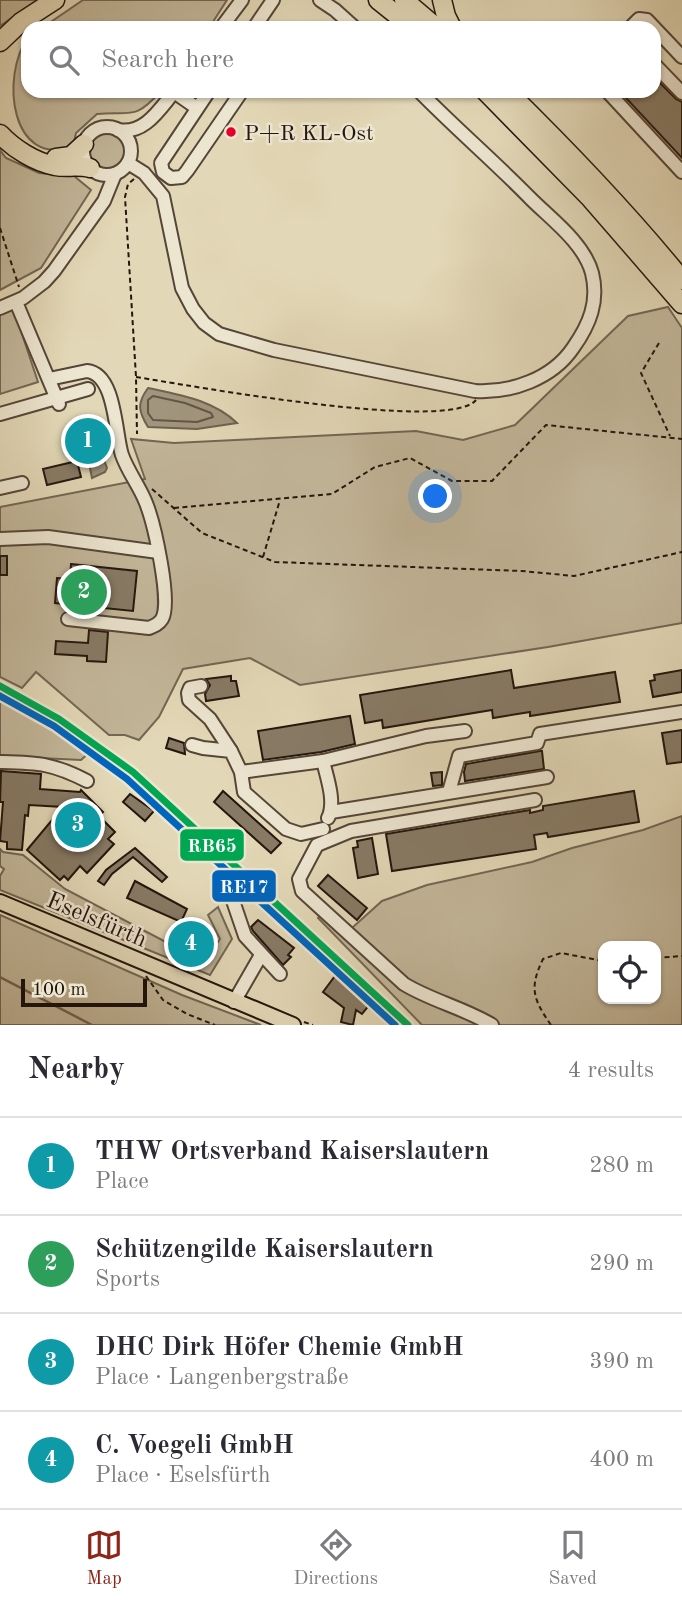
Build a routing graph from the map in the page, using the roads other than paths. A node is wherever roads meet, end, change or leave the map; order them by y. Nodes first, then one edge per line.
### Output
1 (55, 0) edge
2 (242, 0) edge
3 (273, 0) edge
4 (320, 0) edge
5 (378, 0) edge
6 (404, 0) edge
7 (442, 0) edge
8 (23, 21) edge
9 (229, 21) edge
10 (259, 21) edge
11 (347, 21) edge
12 (404, 21) edge
13 (429, 21) edge
14 (449, 21) edge
15 (21, 22) edge
16 (661, 35) edge
17 (0, 42) edge
18 (682, 57) edge
19 (661, 71) edge
20 (682, 93) edge
21 (169, 98) edge
22 (171, 98) edge
23 (183, 98) edge
24 (204, 98) edge
25 (237, 98) edge
26 (426, 98) edge
27 (492, 98) edge
28 (514, 98) edge
29 (613, 98) edge
30 (197, 108) junction
31 (118, 130) junction
32 (0, 134) edge
33 (84, 144) junction
34 (131, 146) junction
35 (28, 155) junction
36 (128, 163) junction
37 (94, 170) junction
38 (682, 172) edge
39 (115, 174) junction
40 (94, 212) junction
41 (682, 281) edge
42 (19, 300) junction
43 (682, 304) edge
44 (0, 308) edge
45 (49, 379) junction
46 (88, 388) dead end
47 (58, 400) junction
48 (0, 414) edge
49 (22, 483) dead end
50 (0, 488) edge
51 (0, 539) edge
52 (158, 552) junction
53 (68, 619) dead end
54 (201, 686) dead end
55 (682, 712) edge
56 (465, 731) dead end
57 (192, 745) dead end
58 (232, 751) junction
59 (323, 761) junction
60 (0, 762) edge
61 (241, 772) junction
62 (547, 777) dead end
63 (87, 781) dead end
64 (449, 792) junction
65 (535, 800) dead end
66 (331, 812) junction
67 (323, 829) junction
68 (317, 845) junction
69 (230, 892) dead end
70 (0, 902) edge
71 (261, 955) junction
72 (279, 974) dead end
73 (234, 1002) junction
74 (293, 1025) edge
75 (492, 1025) edge

1 - 8 highway
2 - 9 street
3 - 10 street
4 - 11 street
5 - 12 highway
6 - 13 highway
7 - 14 highway
15 - 17 highway
16 - 18 street
19 - 20 street
21 - 31 street
22 - 34 street
23 - 30 street
24 - 30 street
25 - 30 street
26 - 36 street
27 - 43 highway
28 - 41 highway
29 - 38 street
31 - 33 street
31 - 34 street
32 - 35 highway
33 - 35 highway
33 - 37 street
34 - 36 street
35 - 37 highway
36 - 39 street
37 - 39 street
37 - 40 street
39 - 40 street
40 - 42 street
42 - 44 street
42 - 45 street
45 - 47 street
45 - 52 street
46 - 47 street
47 - 48 street
49 - 50 street
51 - 52 street
52 - 53 street
54 - 58 street
55 - 64 street
56 - 59 street
57 - 58 street
58 - 61 street
59 - 61 street
59 - 66 street
60 - 63 street
61 - 67 street
62 - 64 street
64 - 66 street
65 - 68 street
66 - 67 street
67 - 68 street
68 - 75 street
69 - 71 street
70 - 73 main road, Eselsfürth
71 - 72 street
71 - 73 street
73 - 74 main road, Eselsfürth

